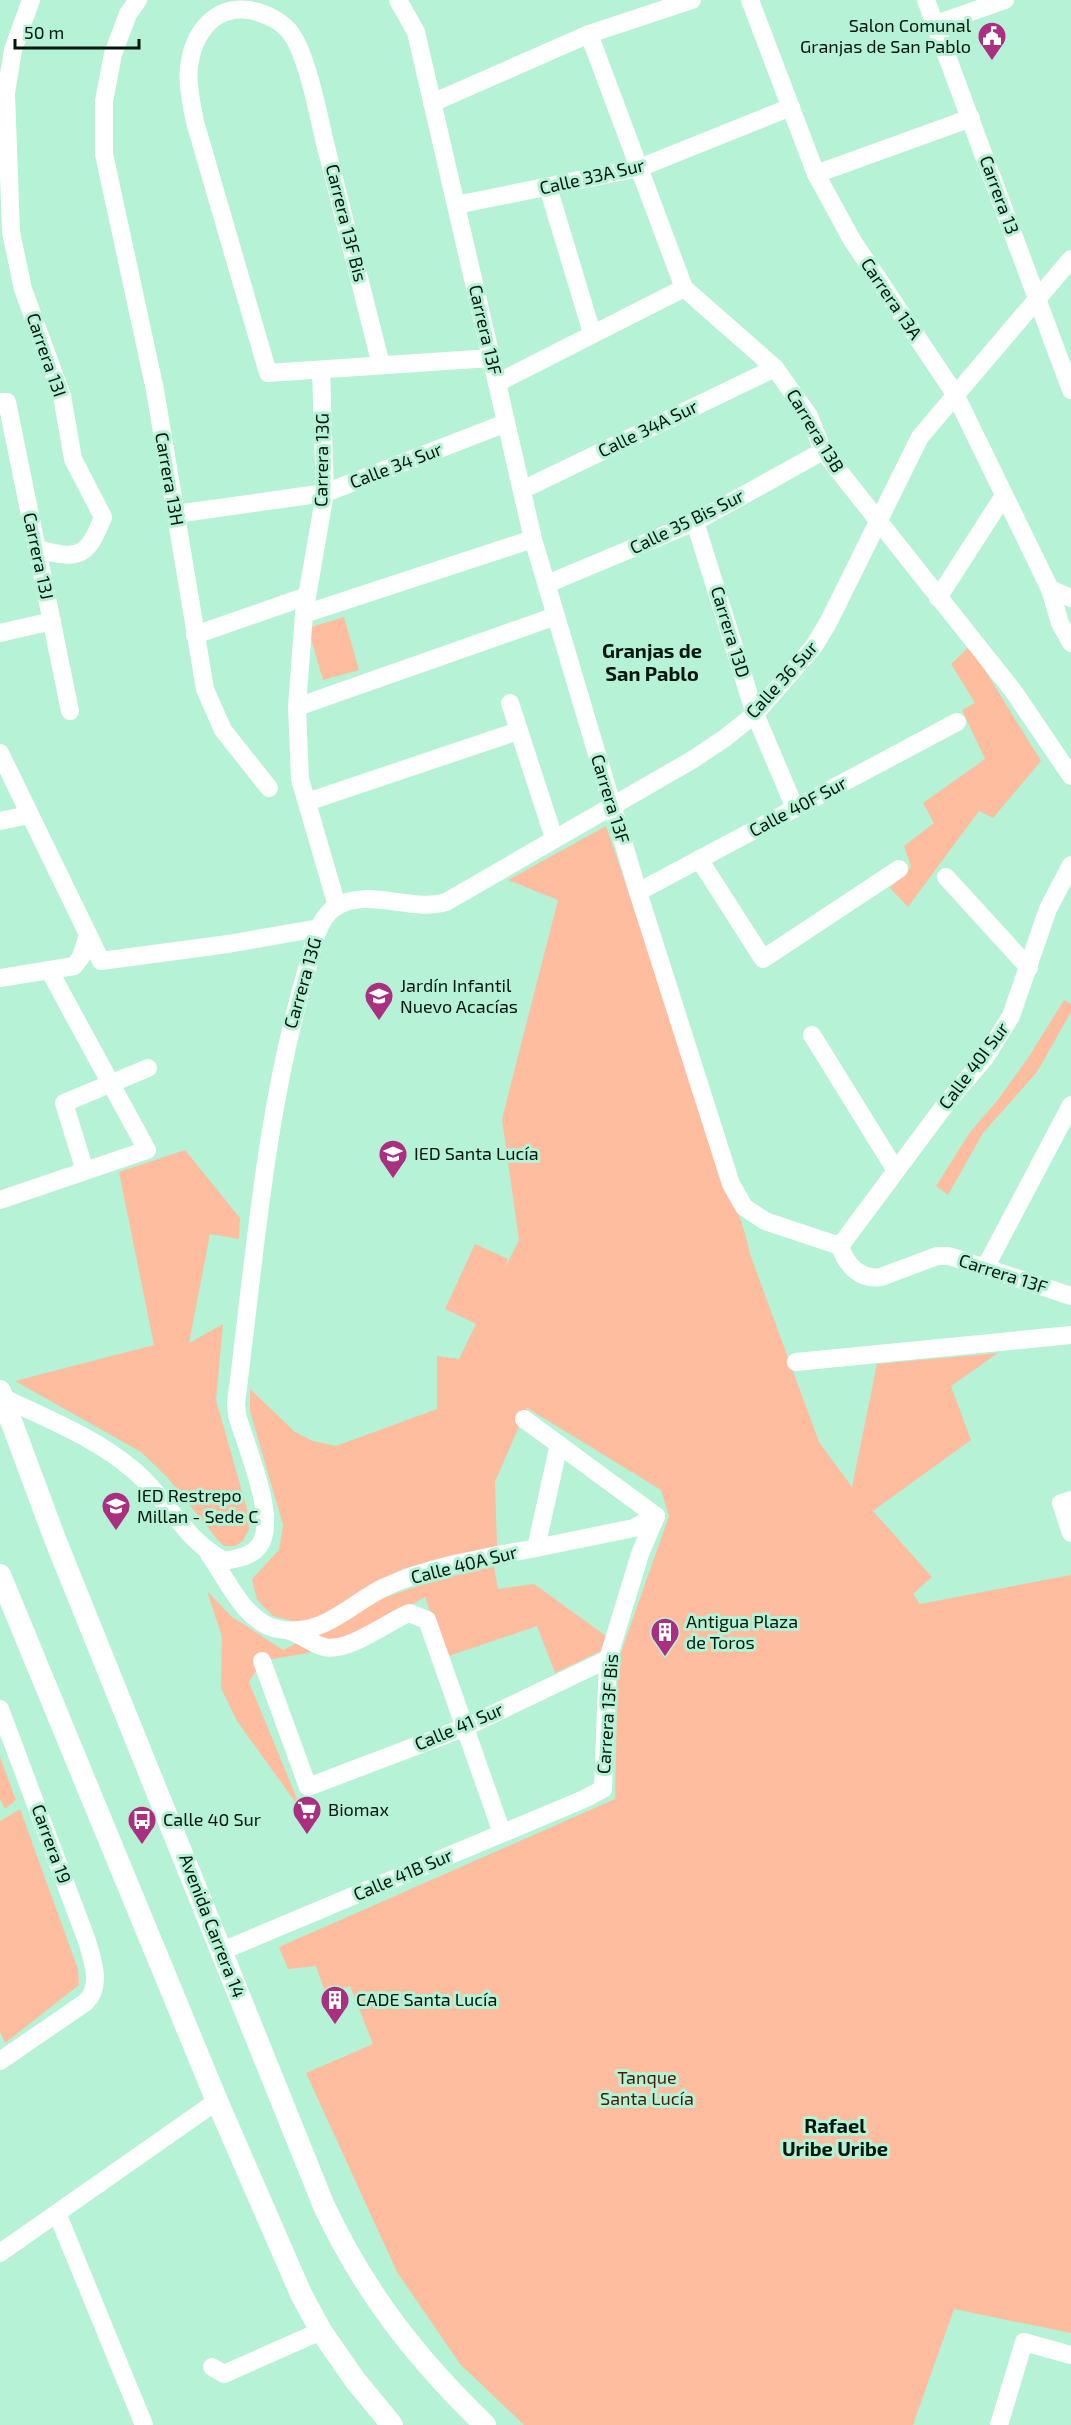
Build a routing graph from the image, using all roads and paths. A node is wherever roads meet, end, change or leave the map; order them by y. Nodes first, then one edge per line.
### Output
1 (31, 0) edge
2 (138, 0) edge
3 (398, 0) edge
4 (692, 0) edge
5 (750, 0) edge
6 (926, 0) edge
7 (1005, 0) edge
8 (936, 24) junction
9 (589, 34) junction
10 (432, 103) junction
11 (791, 107) junction
12 (971, 118) junction
13 (639, 168) junction
14 (816, 174) junction
15 (548, 187) junction
16 (456, 205) junction
17 (1071, 259) edge
18 (1071, 282) edge
19 (684, 288) junction
20 (1039, 296) junction
21 (592, 333) junction
22 (491, 358) junction
23 (381, 365) junction
24 (775, 368) junction
25 (321, 370) junction
26 (497, 382) junction
27 (1071, 390) edge
28 (955, 394) junction
29 (4, 402) edge
30 (506, 423) junction
31 (823, 451) junction
32 (522, 490) junction
33 (325, 493) junction
34 (1003, 497) junction
35 (176, 514) junction
36 (876, 521) junction
37 (695, 522) junction
38 (533, 539) junction
39 (37, 549) junction
40 (547, 584) junction
41 (1050, 590) junction
42 (938, 598) junction
43 (1071, 598) edge
44 (306, 605) junction
45 (556, 616) junction
46 (52, 621) junction
47 (1066, 626) edge
48 (0, 633) edge
49 (195, 635) junction
50 (1071, 643) edge
51 (510, 703) dead end
52 (297, 707) junction
53 (70, 711) dead end
54 (755, 714) junction
55 (957, 722) dead end
56 (518, 731) junction
57 (0, 753) edge
58 (1071, 776) edge
59 (268, 788) dead end
60 (307, 802) junction
61 (612, 807) junction
62 (795, 808) junction
63 (29, 814) junction
64 (0, 821) edge
65 (554, 838) junction
66 (699, 859) junction
67 (1071, 865) edge
68 (899, 869) dead end
69 (945, 877) dead end
70 (638, 892) junction
71 (337, 906) junction
72 (319, 928) junction
73 (88, 935) junction
74 (1029, 968) junction
75 (49, 970) junction
76 (0, 978) edge
77 (812, 1035) dead end
78 (148, 1068) dead end
79 (111, 1083) junction
80 (1071, 1105) edge
81 (1066, 1127) edge
82 (895, 1169) junction
83 (86, 1171) junction
84 (0, 1200) edge
85 (840, 1246) junction
86 (985, 1269) junction
87 (1071, 1296) edge
88 (1071, 1335) edge
89 (796, 1362) dead end
90 (1, 1394) edge
91 (524, 1419) dead end
92 (559, 1444) junction
93 (1066, 1502) edge
94 (656, 1516) junction
95 (1071, 1533) edge
96 (536, 1548) junction
97 (209, 1553) junction
98 (0, 1575) edge
99 (277, 1629) junction
100 (608, 1659) junction
101 (262, 1661) dead end
102 (0, 1709) edge
103 (466, 1726) junction
104 (584, 1799) joint
105 (502, 1833) junction
106 (222, 1951) junction
107 (2, 2056) edge
108 (217, 2101) junction
109 (57, 2213) junction
110 (0, 2253) edge
111 (321, 2331) junction
112 (1071, 2355) edge
113 (212, 2367) dead end
114 (144, 2425) edge
115 (392, 2425) edge
116 (485, 2425) edge
117 (999, 2425) edge

1 - 39 street, Carrera 13I
2 - 35 street, Carrera 13H
3 - 10 street, Carrera 13F
4 - 9 street
5 - 11 street, Carrera 13A
6 - 8 street, Carrera 13
7 - 8 street
8 - 12 street, Carrera 13
9 - 10 street
9 - 13 street, Carrera 13B
10 - 16 street, Carrera 13F
11 - 13 street, Calle 33A Sur
11 - 14 street, Carrera 13A
12 - 14 street
12 - 20 street, Carrera 13
13 - 15 street, Calle 33A Sur
13 - 19 street, Carrera 13B
14 - 28 street, Carrera 13A
15 - 16 street, Calle 33A Sur
15 - 21 street
16 - 22 street, Carrera 13F
17 - 20 street, Calle 36 Sur
18 - 20 street
19 - 21 street
19 - 24 street, Carrera 13B
20 - 27 street, Carrera 13
20 - 28 street, Calle 36 Sur
21 - 26 street
22 - 23 street
22 - 26 street, Carrera 13F
23 - 25 street
23 - 25 street, Carrera 13F Bis
24 - 31 street, Carrera 13B
24 - 32 street, Calle 34A Sur
25 - 33 street, Carrera 13G
26 - 30 street, Carrera 13F
28 - 34 street, Carrera 13A
28 - 36 street, Calle 36 Sur
29 - 39 street, Carrera 13J
30 - 32 street, Carrera 13F
30 - 33 street, Calle 34 Sur
31 - 36 street, Carrera 13B
31 - 37 street, Calle 35 Bis Sur
32 - 38 street, Carrera 13F
33 - 35 street, Calle 34 Sur
33 - 44 street, Carrera 13G
34 - 41 street, Carrera 13A
34 - 42 street
35 - 49 street, Carrera 13H
36 - 42 street, Carrera 13B
36 - 54 street, Calle 36 Sur
37 - 40 street, Calle 35 Bis Sur
37 - 54 street, Carrera 13D
38 - 40 street, Carrera 13F
38 - 44 street
39 - 46 street, Carrera 13J
40 - 45 street, Carrera 13F
41 - 43 street
41 - 47 street, Carrera 13A
42 - 58 street, Carrera 13B
44 - 49 street
44 - 52 street, Carrera 13G
45 - 52 street
45 - 61 street, Carrera 13F
46 - 48 street
46 - 53 street, Carrera 13J
47 - 50 street, Carrera 13A
49 - 59 street, Carrera 13H
51 - 56 street
52 - 60 street, Carrera 13G
54 - 61 street, Calle 36 Sur
54 - 62 street, Carrera 13D
55 - 62 street, Calle 40F Sur
56 - 60 street
56 - 65 street
57 - 63 street
60 - 71 street, Carrera 13G
61 - 65 street, Calle 36 Sur
61 - 70 street, Carrera 13F
62 - 66 street, Calle 40F Sur
63 - 64 street
63 - 73 street
65 - 71 street, Calle 36 Sur
66 - 68 street
66 - 70 street, Calle 40F Sur
67 - 74 street, Calle 40I Sur
69 - 74 street
70 - 85 street, Carrera 13F
71 - 72 street, Carrera 13G
72 - 73 street
72 - 97 street, Carrera 13G
73 - 75 street
74 - 82 street, Calle 40I Sur
75 - 76 street
75 - 79 street
77 - 82 street
78 - 79 street
79 - 83 street
79 - 83 street
80 - 81 street
81 - 86 street
82 - 85 street, Calle 40I Sur
83 - 84 street
85 - 86 street, Carrera 13F
86 - 87 street, Carrera 13F
88 - 89 street
90 - 97 street, Calle 40A Sur
90 - 106 main road, Avenida Carrera 14
91 - 92 street
92 - 94 street
92 - 96 street
93 - 95 street
94 - 96 street, Calle 40A Sur
94 - 100 street, Carrera 13F Bis
96 - 99 street, Calle 40A Sur
97 - 99 street, Calle 40A Sur
98 - 108 main road
99 - 103 street
100 - 103 street, Calle 41 Sur
100 - 104 street, Carrera 13F Bis
101 - 103 street, Calle 41 Sur
102 - 107 street, Carrera 19
103 - 105 street
104 - 105 street, Calle 41B Sur
105 - 106 street, Calle 41B Sur
106 - 116 main road, Avenida Carrera 14
108 - 109 street
108 - 111 main road
109 - 110 street
109 - 114 street
111 - 113 street
111 - 115 main road
112 - 117 street

